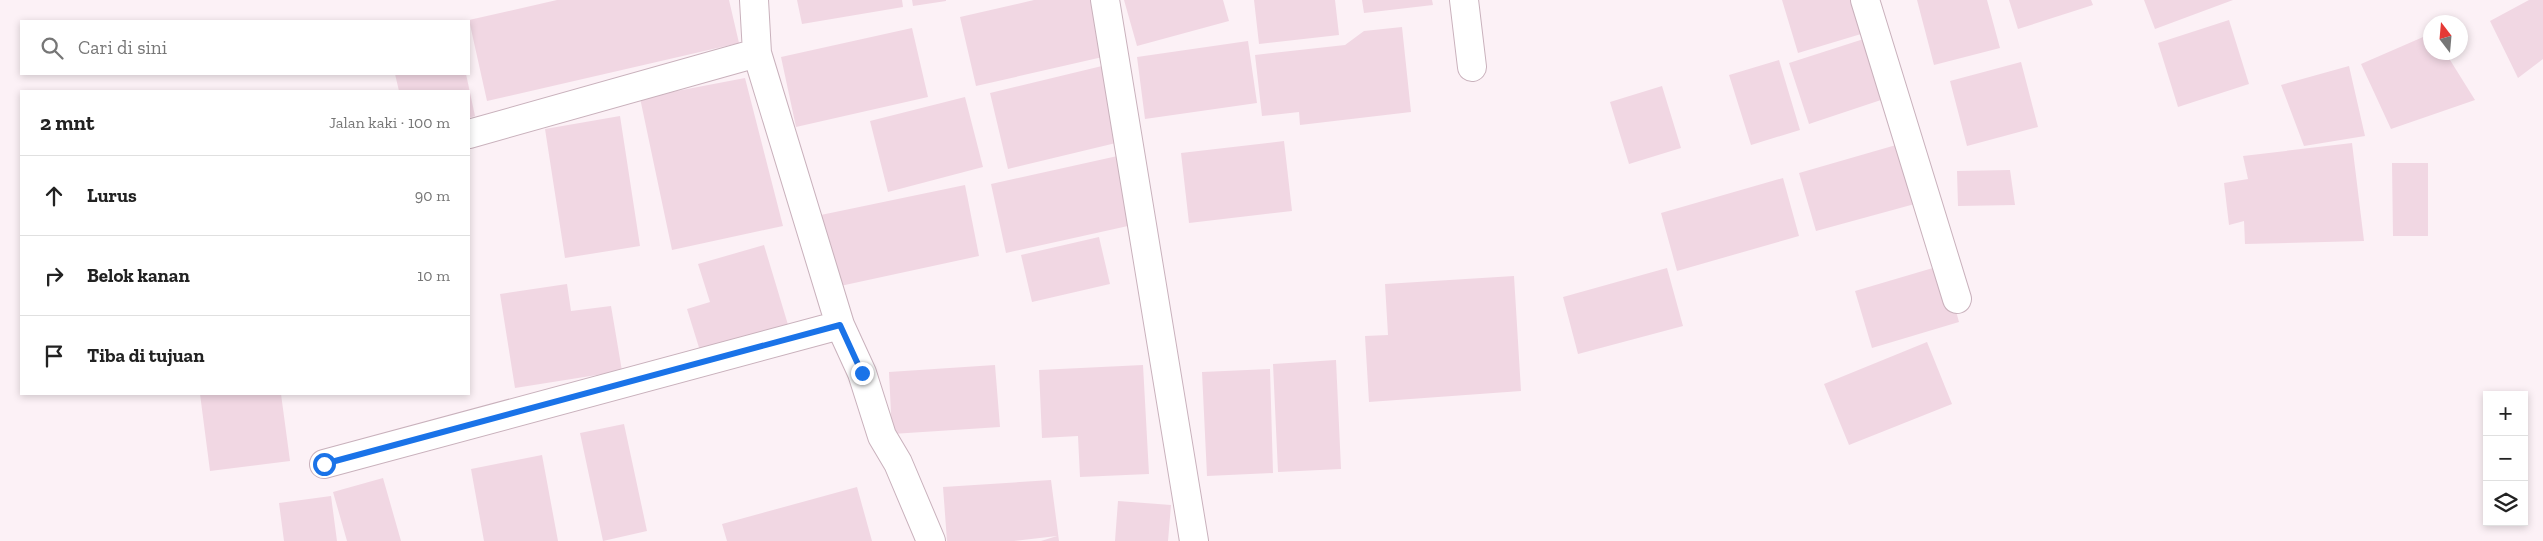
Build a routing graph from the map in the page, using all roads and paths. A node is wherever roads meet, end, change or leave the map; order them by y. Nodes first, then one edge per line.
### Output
1 (754, 0) edge
2 (1105, 0) edge
3 (1464, 0) edge
4 (1864, 0) edge
5 (757, 53) junction
6 (1472, 67) dead end
7 (470, 134) edge
8 (1957, 299) dead end
9 (840, 325) junction
10 (324, 464) dead end
11 (931, 541) edge
12 (1194, 541) edge

1 - 5 street
2 - 12 street
3 - 6 street
4 - 8 street
5 - 7 street
5 - 9 street
9 - 10 street
9 - 11 street

